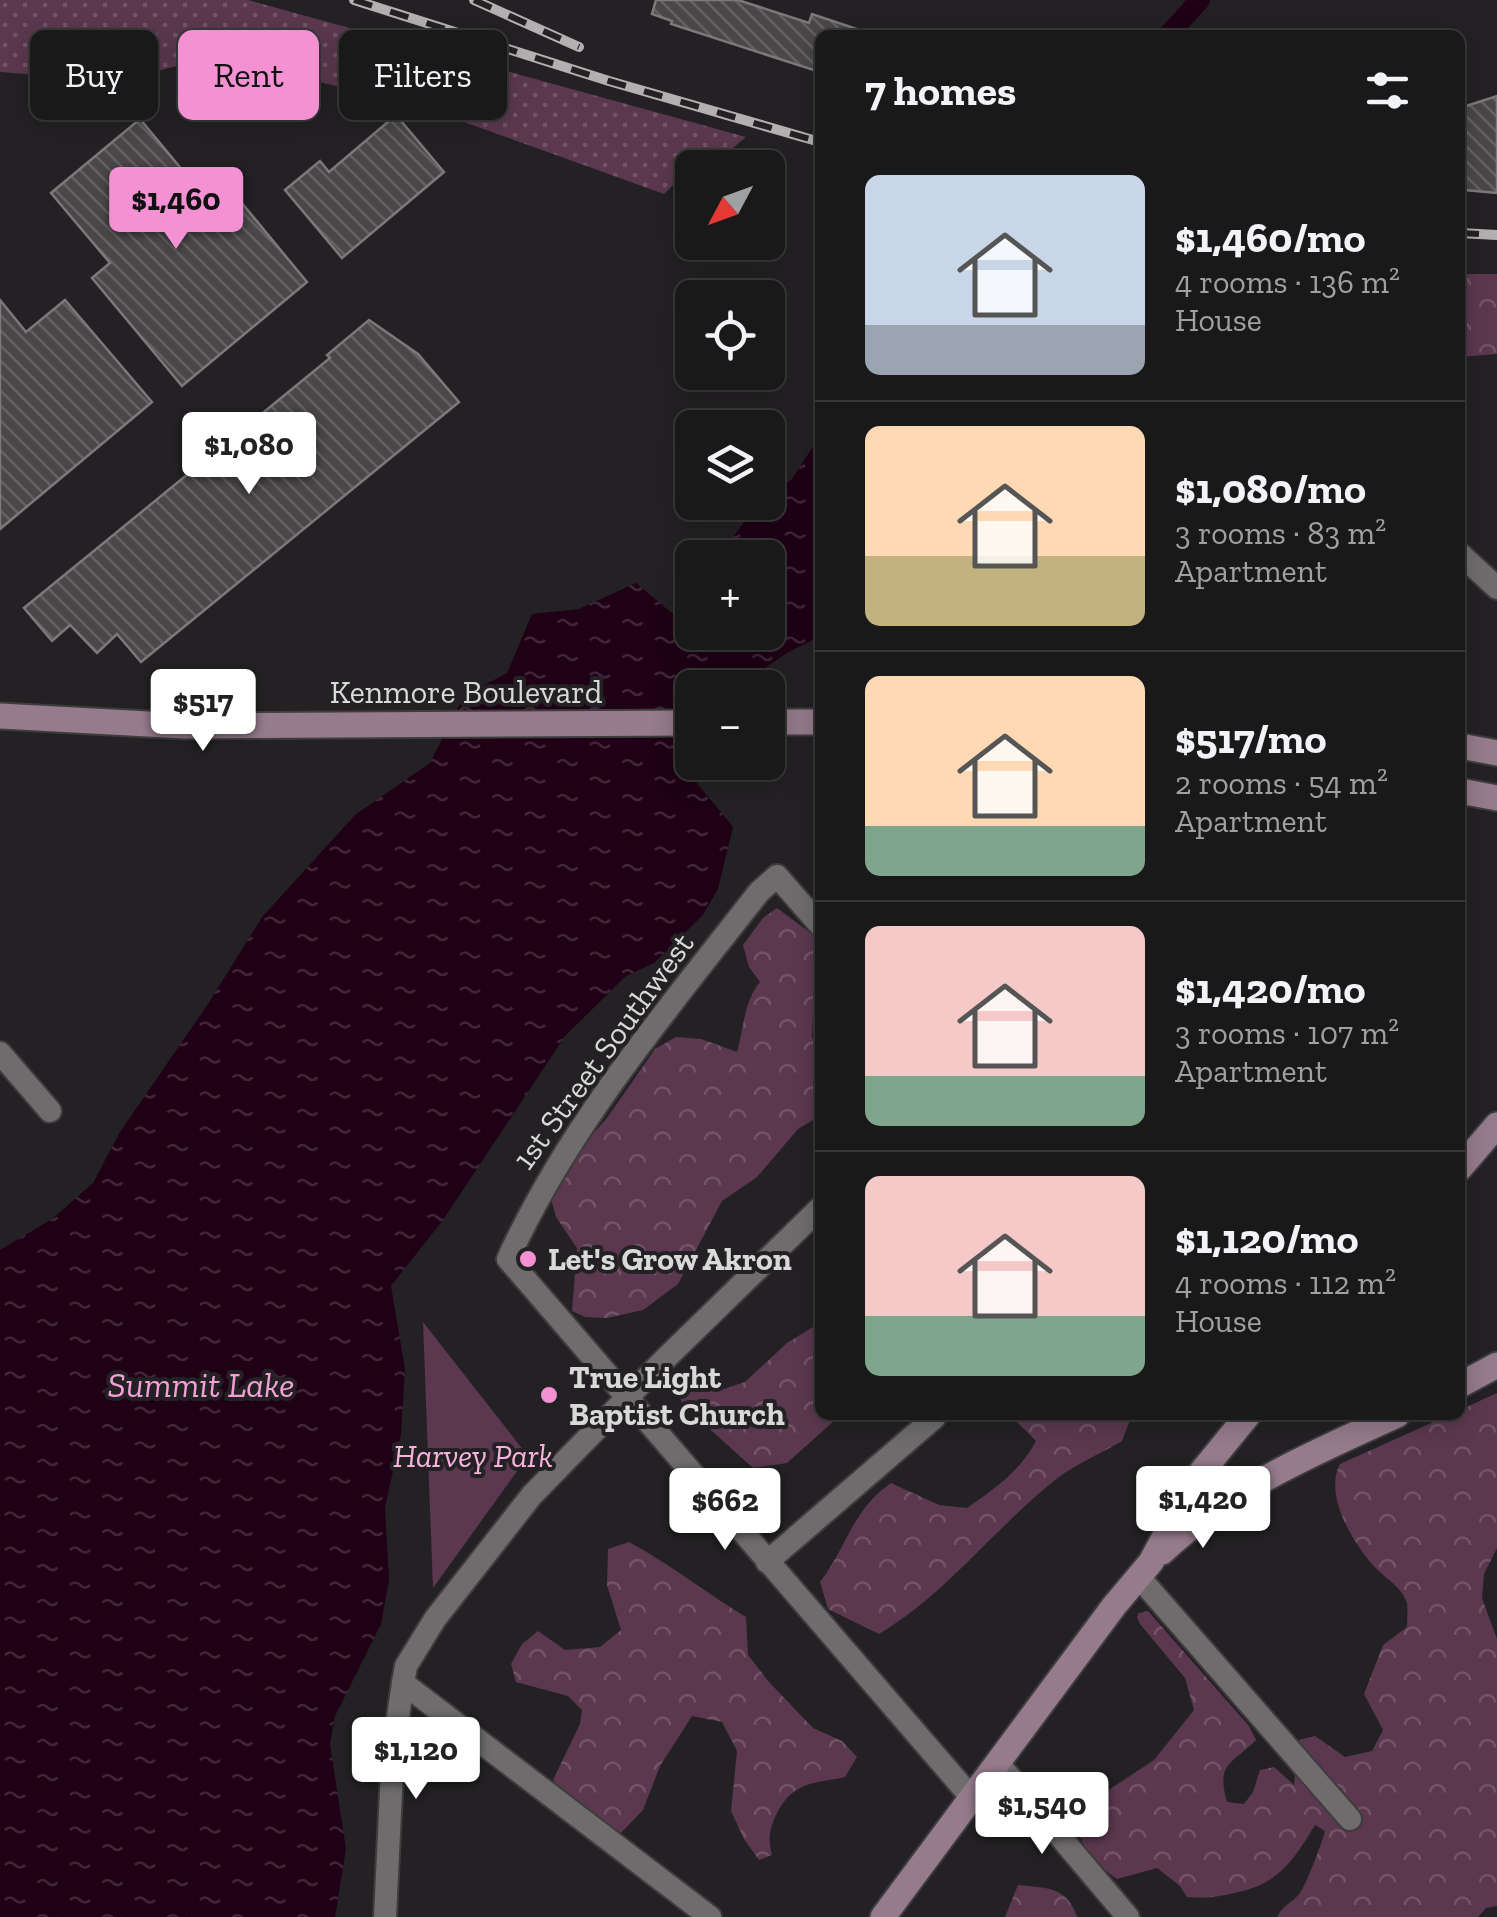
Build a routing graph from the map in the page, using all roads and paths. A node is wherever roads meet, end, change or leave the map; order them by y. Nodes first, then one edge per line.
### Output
1 (1465, 559) edge
2 (1497, 588) edge
3 (0, 716) edge
4 (785, 722) edge
5 (815, 722) edge
6 (675, 723) edge
7 (1465, 747) edge
8 (1497, 753) edge
9 (1465, 792) edge
10 (1497, 798) edge
11 (815, 919) edge
12 (0, 1053) edge
13 (50, 1110) dead end
14 (1497, 1126) edge
15 (1465, 1162) edge
16 (815, 1213) edge
17 (1497, 1365) edge
18 (1497, 1381) edge
19 (1465, 1385) edge
20 (1465, 1387) edge
21 (626, 1398) junction
22 (932, 1420) edge
23 (1244, 1420) edge
24 (1386, 1420) edge
25 (767, 1562) junction
26 (1144, 1569) junction
27 (402, 1683) junction
28 (998, 1762) junction
29 (971, 1797) junction
30 (1350, 1820) dead end
31 (385, 1917) edge
32 (710, 1917) edge
33 (883, 1917) edge
34 (1128, 1917) edge

1 - 2 street
3 - 6 main road, Kenmore Boulevard
4 - 5 main road
7 - 8 main road
9 - 10 main road
11 - 21 street, 1st Street Southwest
12 - 13 street
14 - 15 main road
16 - 21 street
17 - 19 main road
18 - 20 main road
21 - 25 street
21 - 27 street
22 - 25 street
23 - 26 main road
24 - 26 main road
25 - 29 street
26 - 28 main road
26 - 30 street
27 - 31 street
27 - 32 street
28 - 29 main road
28 - 34 street
29 - 33 main road

